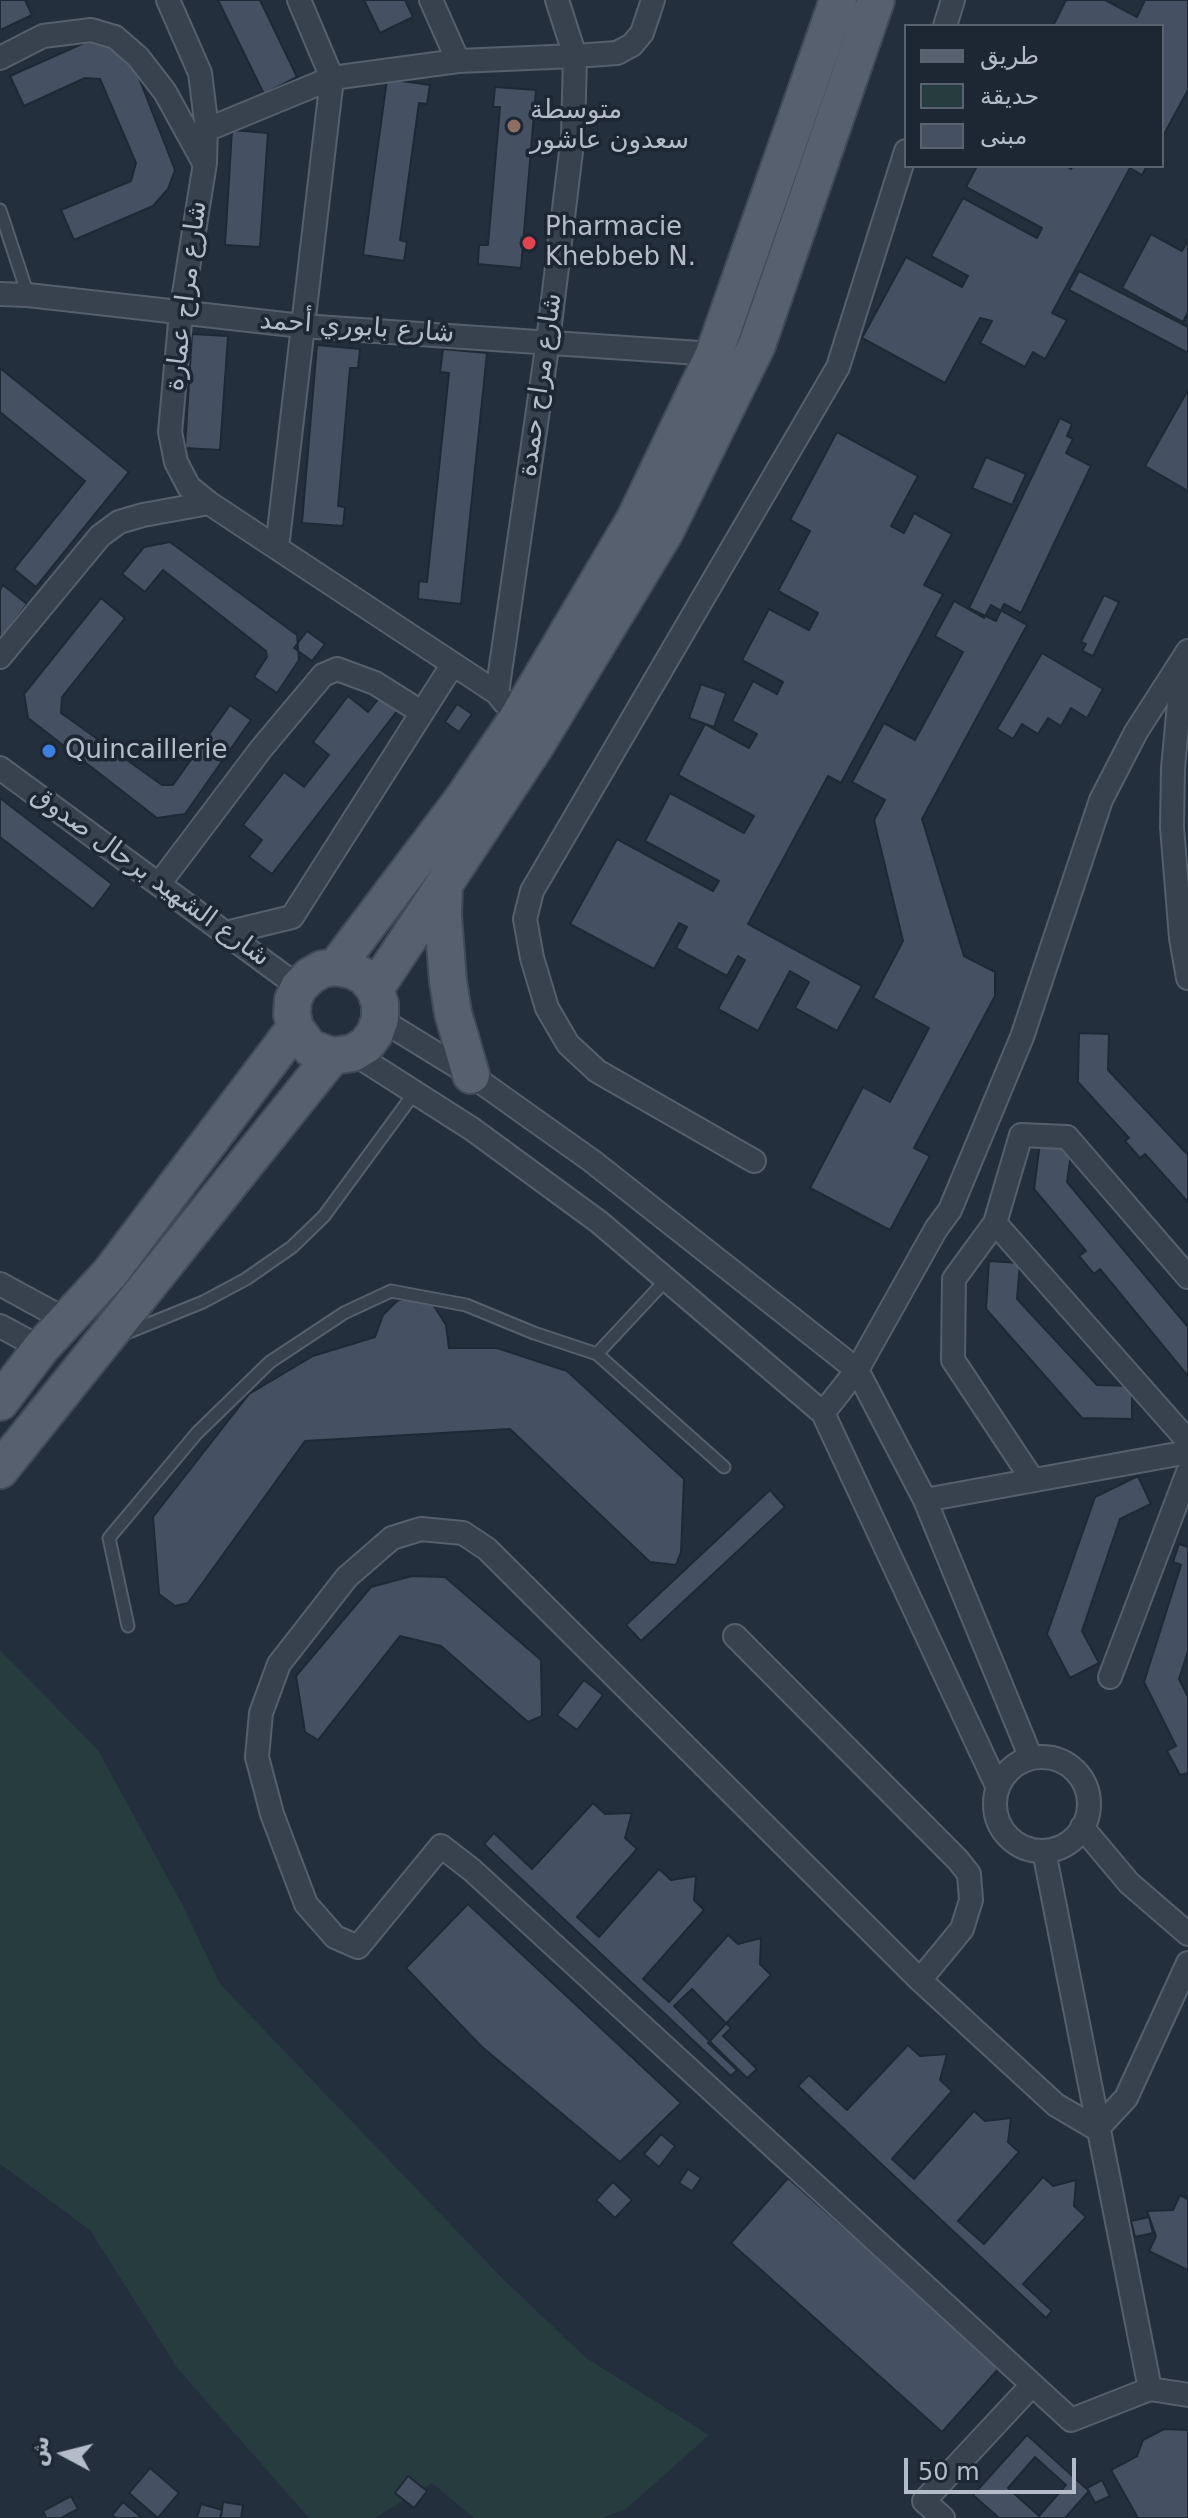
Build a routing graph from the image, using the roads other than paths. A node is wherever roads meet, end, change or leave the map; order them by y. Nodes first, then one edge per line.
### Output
1 (168, 0) edge
2 (299, 0) edge
3 (431, 0) edge
4 (557, 0) edge
5 (653, 0) edge
6 (838, 0) edge
7 (876, 0) edge
8 (953, 0) edge
9 (946, 24) edge
10 (575, 56) junction
11 (0, 58) edge
12 (458, 61) junction
13 (332, 78) junction
14 (206, 130) junction
15 (904, 157) edge
16 (205, 163) junction
17 (0, 210) edge
18 (0, 294) edge
19 (28, 295) junction
20 (181, 312) junction
21 (302, 326) junction
22 (548, 341) junction
23 (714, 354) junction
24 (209, 503) junction
25 (277, 548) junction
26 (1186, 655) edge
27 (0, 657) edge
28 (453, 664) junction
29 (507, 706) junction
30 (421, 712) junction
31 (0, 768) edge
32 (159, 884) junction
33 (444, 884) junction
34 (226, 933) junction
35 (336, 967) junction
36 (1188, 978) edge
37 (299, 987) junction
38 (378, 1004) junction
39 (295, 1028) junction
40 (343, 1055) junction
41 (471, 1075) junction
42 (415, 1092) junction
43 (754, 1161) dead end
44 (995, 1223) junction
45 (1188, 1277) edge
46 (666, 1280) junction
47 (0, 1284) edge
48 (66, 1320) junction
49 (0, 1326) edge
50 (105, 1341) junction
51 (41, 1348) junction
52 (597, 1354) junction
53 (857, 1370) junction
54 (0, 1402) edge
55 (823, 1413) junction
56 (1188, 1441) edge
57 (1188, 1452) edge
58 (724, 1467) dead end
59 (0, 1470) edge
60 (1188, 1472) edge
61 (1032, 1479) junction
62 (925, 1500) junction
63 (128, 1626) dead end
64 (735, 1636) dead end
65 (1110, 1677) dead end
66 (1031, 1758) junction
67 (998, 1788) junction
68 (1082, 1827) junction
69 (1044, 1851) junction
70 (1188, 1934) edge
71 (1188, 1963) edge
72 (920, 1980) junction
73 (1097, 2129) junction
74 (1032, 2385) junction
75 (1150, 2389) junction
76 (1188, 2395) edge
77 (943, 2518) edge

1 - 14 street, شارع مراح عمارة
2 - 13 street
3 - 12 street
4 - 10 street, شارع مراح حمدة
5 - 10 street
6 - 23 main road
7 - 33 main road
8 - 9 street
10 - 12 street
10 - 22 street, شارع مراح حمدة
11 - 16 street
12 - 13 street
13 - 14 street
13 - 21 street
14 - 16 street, شارع مراح عمارة
15 - 43 street
16 - 20 street, شارع مراح عمارة
17 - 19 lane
18 - 19 street, شارع بابوري أحمد
19 - 20 street, شارع بابوري أحمد
20 - 21 street, شارع بابوري أحمد
20 - 24 street, شارع مراح عمارة
21 - 22 street, شارع بابوري أحمد
21 - 25 street
22 - 23 street, شارع بابوري أحمد
22 - 29 street, شارع مراح حمدة
23 - 29 main road
24 - 25 street, شارع مراح عمارة
24 - 27 street
25 - 28 street, شارع مراح عمارة
26 - 36 street
26 - 53 street
28 - 29 street, شارع مراح عمارة
28 - 30 street
29 - 35 main road
30 - 32 street
30 - 34 street
31 - 32 street, شارع الشهيد برحال صدوق
32 - 34 street, شارع الشهيد برحال صدوق
33 - 38 main road
33 - 41 main road
34 - 37 street, شارع الشهيد برحال صدوق
35 - 37 main road
35 - 38 main road
37 - 39 main road
38 - 40 main road
38 - 41 street
39 - 40 main road
39 - 48 main road
40 - 42 street
40 - 50 main road
41 - 53 street
42 - 46 street
42 - 50 lane
44 - 45 street
44 - 56 street
44 - 61 street
46 - 52 lane
46 - 55 street
47 - 48 street
48 - 51 main road
49 - 51 street
50 - 59 main road
51 - 54 main road
52 - 58 lane
52 - 63 lane
53 - 55 street
53 - 62 street
55 - 67 street
57 - 61 street
60 - 65 street
61 - 62 street
62 - 66 street
64 - 72 street
66 - 67 street
66 - 68 street
67 - 69 street
68 - 69 street
68 - 70 street
69 - 73 street
71 - 73 street
72 - 73 street
72 - 74 street
73 - 75 street
74 - 75 street
74 - 77 street
75 - 76 street

